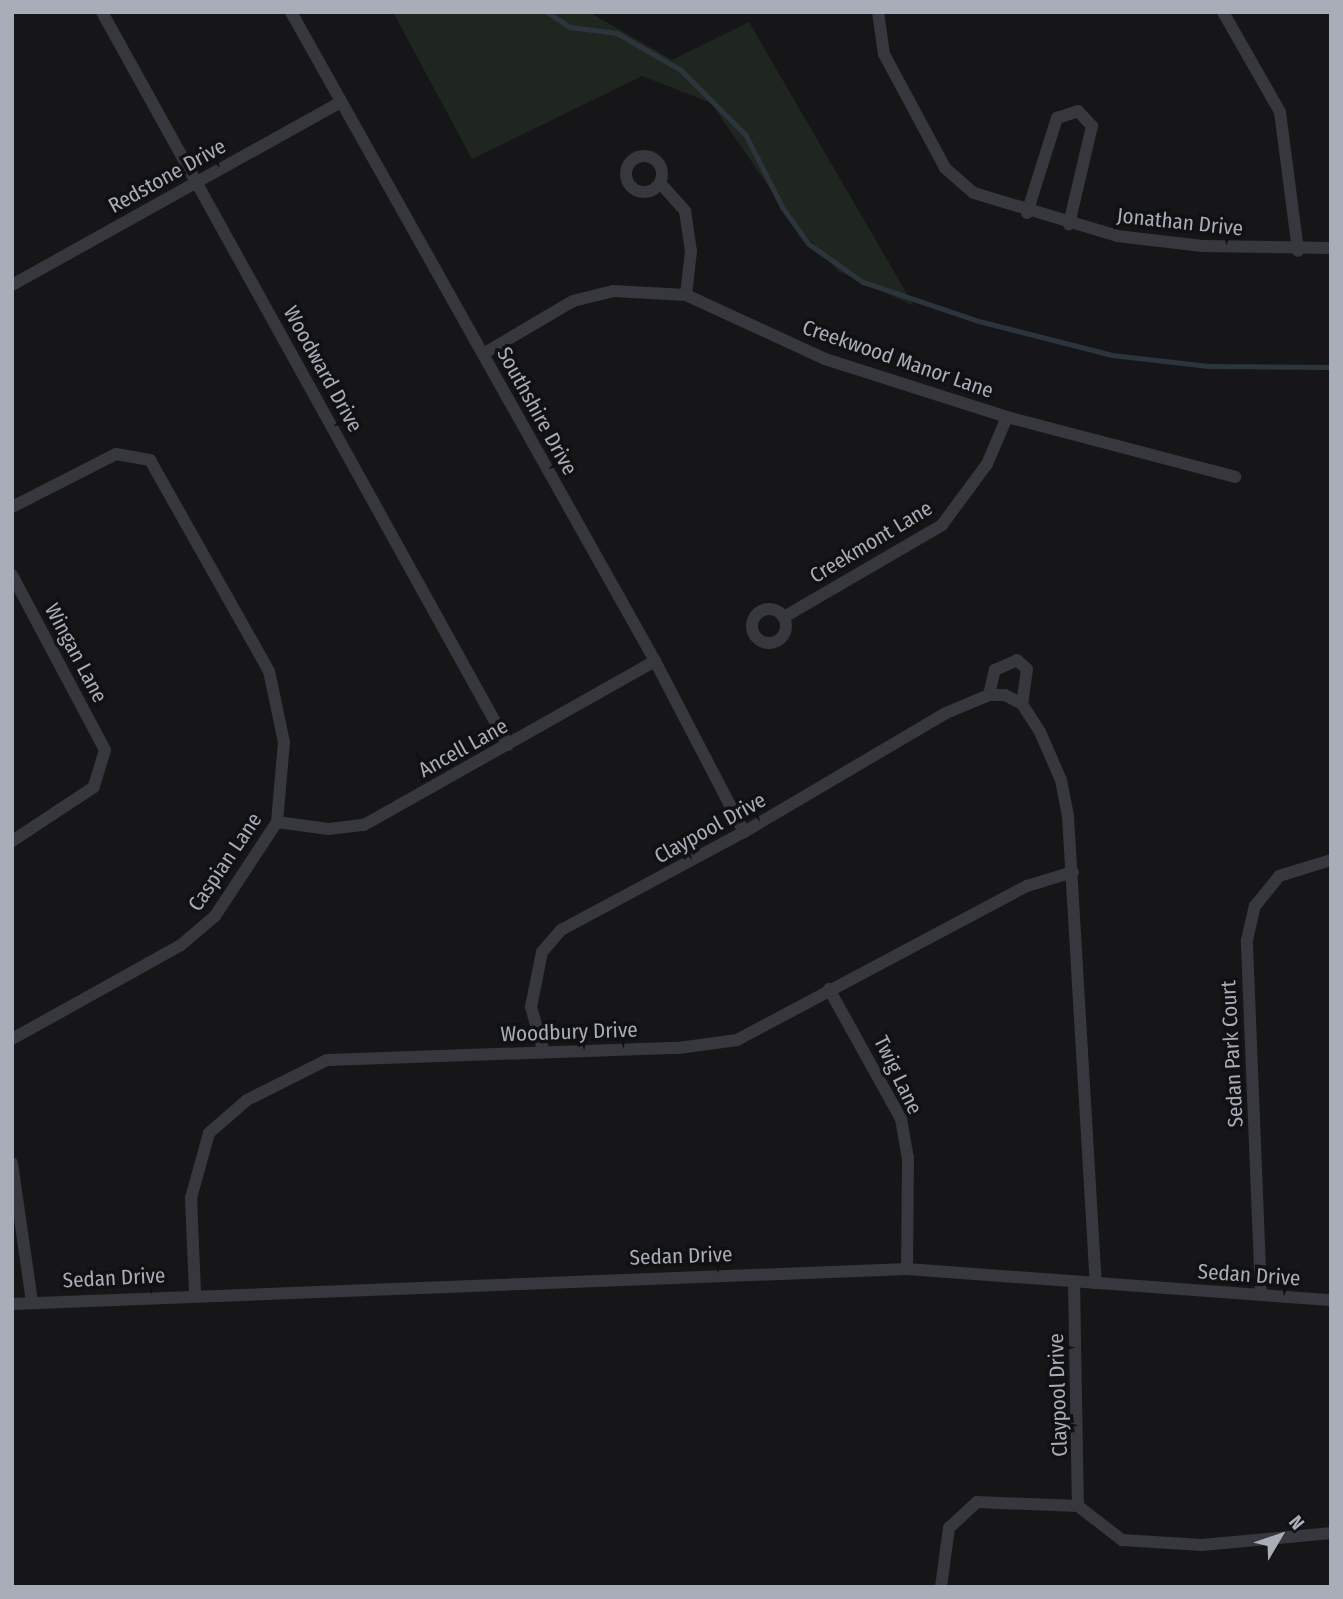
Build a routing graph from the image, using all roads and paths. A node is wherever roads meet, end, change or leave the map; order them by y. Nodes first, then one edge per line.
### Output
1 (102, 12) edge
2 (291, 12) edge
3 (878, 12) edge
4 (1223, 12) edge
5 (341, 102) junction
6 (197, 180) junction
7 (660, 183) dead end
8 (1027, 213) junction
9 (1069, 224) junction
10 (1331, 248) edge
11 (1298, 251) junction
12 (12, 285) edge
13 (686, 295) junction
14 (483, 354) junction
15 (1007, 417) junction
16 (1235, 477) dead end
17 (12, 507) edge
18 (12, 575) edge
19 (784, 617) dead end
20 (655, 660) junction
21 (989, 695) junction
22 (1022, 704) junction
23 (508, 745) junction
24 (277, 822) junction
25 (744, 832) junction
26 (12, 841) edge
27 (1331, 860) edge
28 (1073, 872) junction
29 (829, 989) junction
30 (12, 1040) edge
31 (543, 1049) junction
32 (12, 1163) edge
33 (907, 1269) junction
34 (1074, 1282) junction
35 (1096, 1283) junction
36 (195, 1293) junction
37 (1261, 1294) junction
38 (1331, 1300) edge
39 (32, 1301) junction
40 (12, 1304) edge
41 (1078, 1506) junction
42 (1331, 1533) edge
43 (941, 1587) edge

1 - 6 street, Woodward Drive
2 - 5 street, Southshire Drive
3 - 8 street, Jonathan Drive
4 - 11 street
5 - 6 street, Redstone Drive
5 - 14 street, Southshire Drive
6 - 12 street, Redstone Drive
6 - 23 street, Woodward Drive
7 - 13 street
8 - 9 street, Jonathan Drive
8 - 9 street
9 - 11 street, Jonathan Drive
10 - 11 street, Jonathan Drive
13 - 14 street, Creekwood Manor Lane
13 - 15 street, Creekwood Manor Lane
14 - 20 street, Southshire Drive
15 - 16 street, Creekwood Manor Lane
15 - 19 street, Creekmont Lane
17 - 24 street, Caspian Lane
18 - 26 street, Wingan Lane
20 - 23 street, Ancell Lane
20 - 25 street, Southshire Drive
21 - 22 street
21 - 22 street
21 - 25 street, Claypool Drive
22 - 28 street
23 - 24 street, Ancell Lane
24 - 30 street, Caspian Lane
25 - 31 street, Claypool Drive
27 - 37 street, Sedan Park Court
28 - 29 street, Woodbury Drive
28 - 35 street
29 - 31 street, Woodbury Drive
29 - 33 street, Twig Lane
31 - 36 street, Woodbury Drive
32 - 39 street
33 - 34 street, Sedan Drive
33 - 36 street, Sedan Drive
34 - 35 street, Sedan Drive
34 - 41 street, Claypool Drive
35 - 37 street, Sedan Drive
36 - 39 street, Sedan Drive
37 - 38 street, Sedan Drive
39 - 40 street, Sedan Drive
41 - 42 street
41 - 43 street

